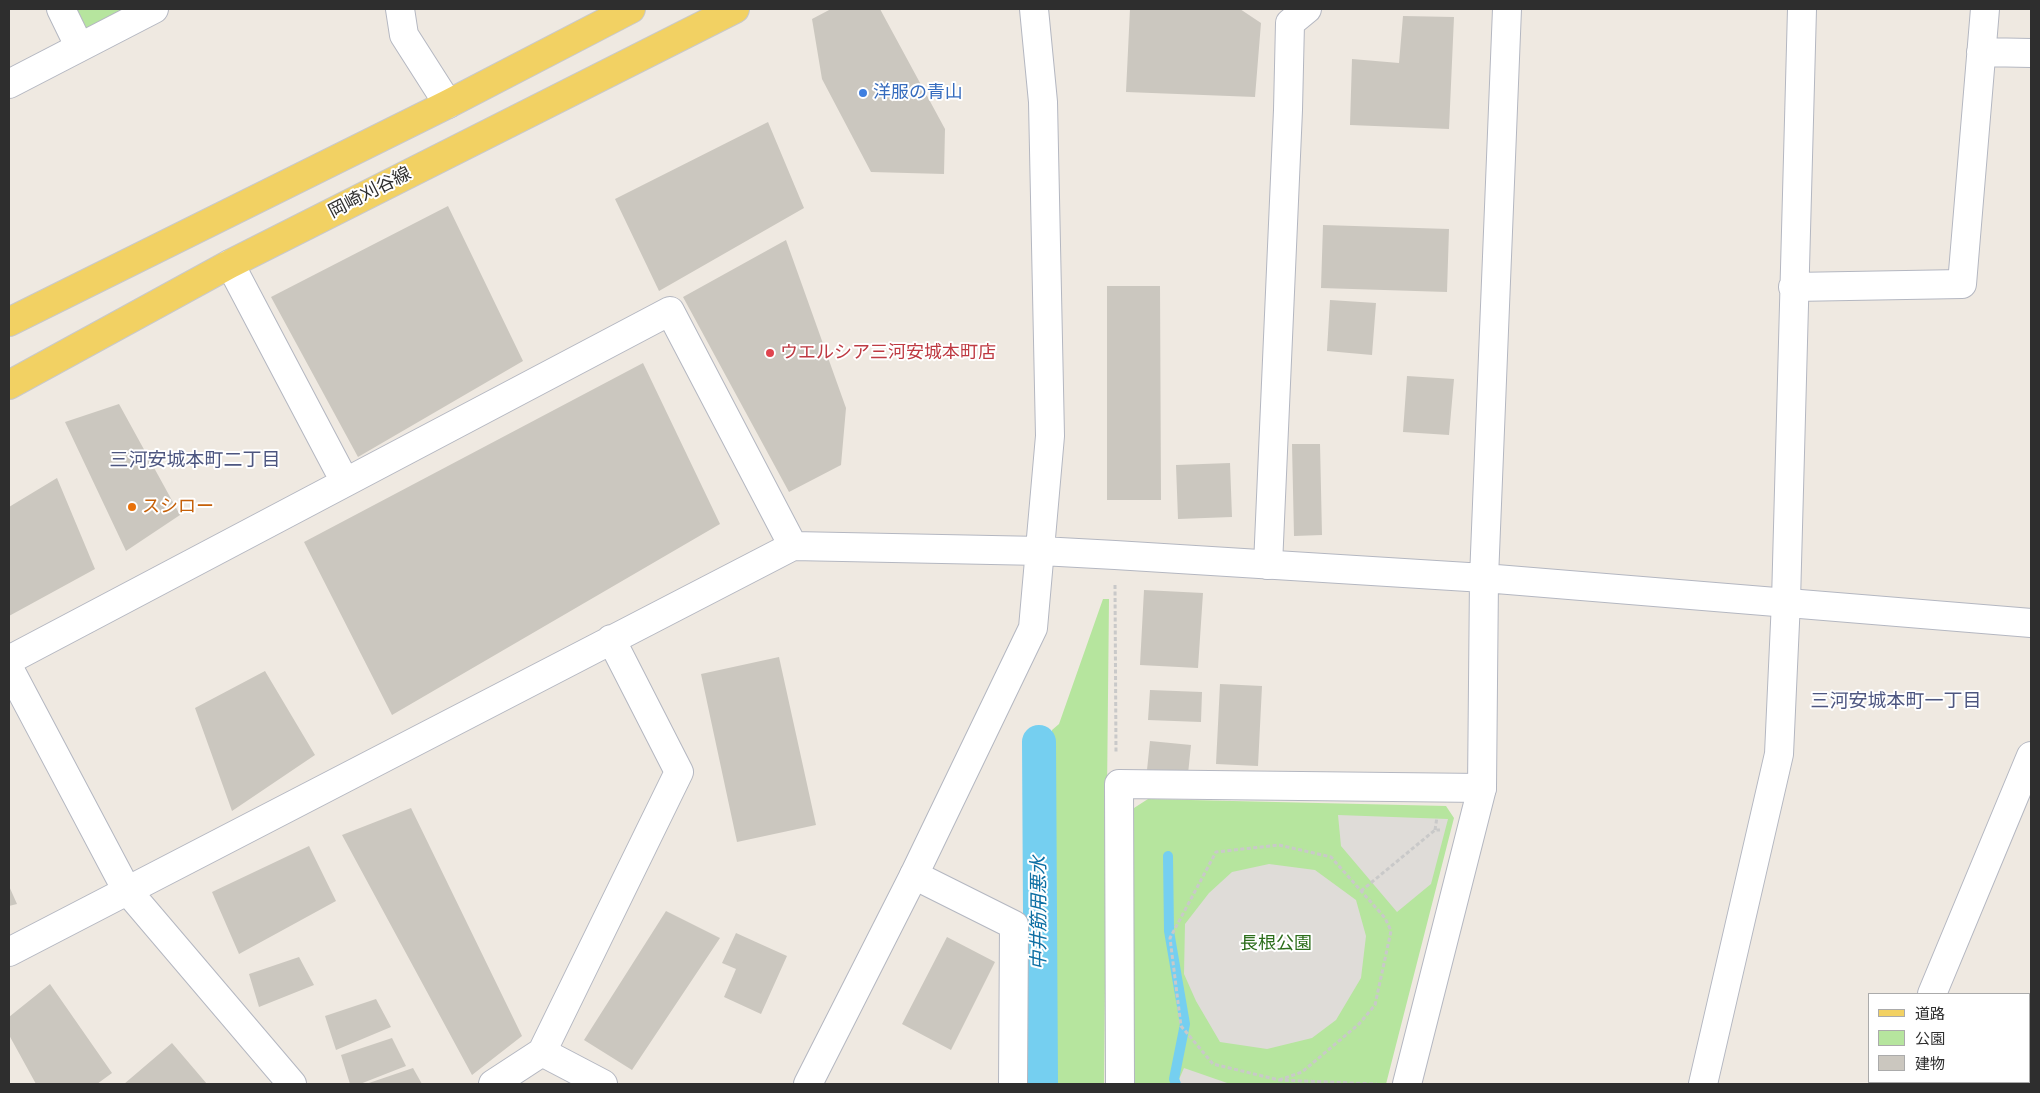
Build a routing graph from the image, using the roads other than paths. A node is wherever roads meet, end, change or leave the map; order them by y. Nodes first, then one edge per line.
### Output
1 (61, 9) edge
2 (154, 9) edge
3 (400, 9) edge
4 (631, 9) edge
5 (735, 9) edge
6 (1034, 9) edge
7 (1307, 9) edge
8 (1507, 9) edge
9 (1802, 9) edge
10 (1986, 9) edge
11 (80, 46) junction
12 (1981, 52) junction
13 (2031, 53) edge
14 (9, 84) edge
15 (448, 104) junction
16 (230, 264) junction
17 (1794, 287) junction
18 (9, 322) edge
19 (9, 385) edge
20 (345, 482) junction
21 (793, 546) junction
22 (1041, 550) junction
23 (1268, 565) junction
24 (1484, 578) junction
25 (1786, 601) junction
26 (2031, 623) edge
27 (611, 639) junction
28 (9, 660) edge
29 (9, 668) edge
30 (2031, 756) edge
31 (1482, 788) junction
32 (914, 875) junction
33 (126, 889) junction
34 (9, 952) edge
35 (1932, 993) edge
36 (542, 1052) junction
37 (292, 1084) edge
38 (493, 1084) edge
39 (603, 1084) edge
40 (808, 1084) edge
41 (1013, 1084) edge
42 (1120, 1084) edge
43 (1407, 1084) edge
44 (1703, 1084) edge

1 - 11 street
2 - 11 street
3 - 15 street
4 - 15 main road
5 - 16 main road, 岡崎刈谷線
6 - 22 street
7 - 23 street
8 - 24 street
9 - 17 street
10 - 12 street
11 - 14 street
12 - 13 street
12 - 17 street
15 - 18 main road
16 - 19 main road, 岡崎刈谷線
16 - 20 street
17 - 25 street
20 - 21 street
20 - 28 street
21 - 22 street
21 - 27 street
22 - 23 street
22 - 32 street
23 - 24 street
24 - 25 street
24 - 31 street
25 - 26 street
25 - 44 street
27 - 33 street
27 - 36 street
29 - 33 street
30 - 35 street
31 - 42 street
31 - 43 street
32 - 40 street
32 - 41 street
33 - 34 street
33 - 37 street
36 - 38 street
36 - 39 street

